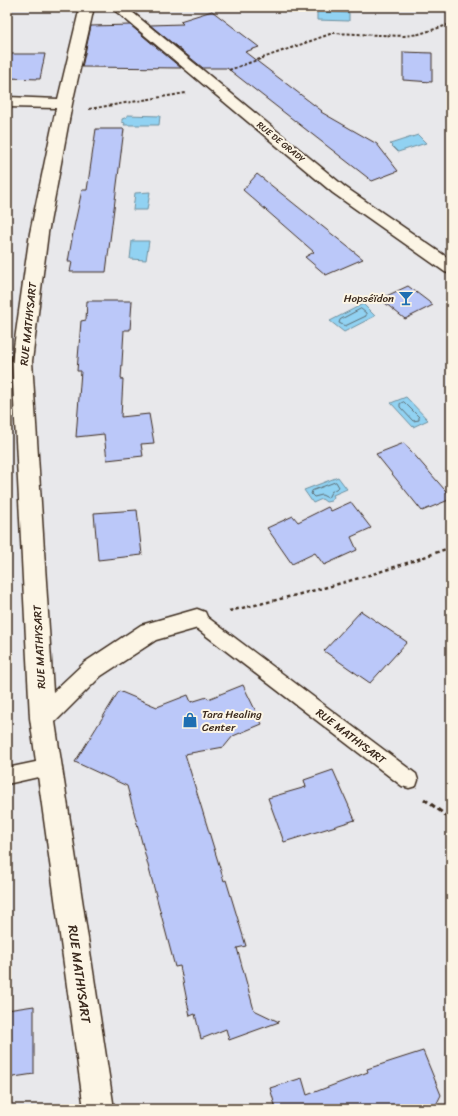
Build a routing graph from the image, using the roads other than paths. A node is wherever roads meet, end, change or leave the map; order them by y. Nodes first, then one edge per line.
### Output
1 (87, 7) edge
2 (118, 7) edge
3 (7, 102) edge
4 (63, 109) junction
5 (451, 268) edge
6 (15, 363) edge
7 (197, 619) joint
8 (42, 718) junction
9 (50, 767) junction
10 (7, 776) edge
11 (409, 780) road end
12 (99, 1109) edge

1 - 4 street, RUE MATHYSART
2 - 5 street, RUE DE GRADY
3 - 4 street
4 - 6 street, RUE MATHYSART
6 - 8 street, RUE MATHYSART
7 - 8 street
7 - 11 lane, RUE MATHYSART
8 - 9 street, RUE MATHYSART
9 - 10 lane
9 - 12 street, RUE MATHYSART

